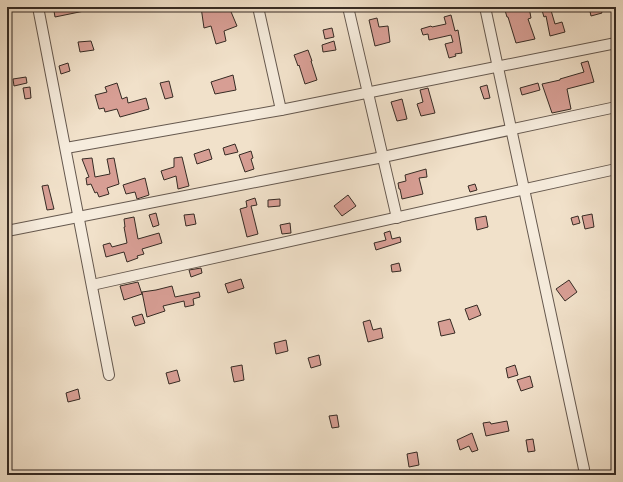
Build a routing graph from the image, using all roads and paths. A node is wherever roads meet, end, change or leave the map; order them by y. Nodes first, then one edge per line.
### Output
1 (38, 7) edge
2 (258, 7) edge
3 (348, 7) edge
4 (485, 7) edge
5 (616, 43) edge
6 (498, 66) junction
7 (368, 93) junction
8 (616, 107) edge
9 (281, 110) junction
10 (512, 130) junction
11 (66, 148) junction
12 (383, 157) junction
13 (616, 169) edge
14 (524, 190) junction
15 (79, 217) junction
16 (397, 218) junction
17 (7, 232) edge
18 (92, 285) junction
19 (109, 375) dead end
20 (584, 469) dead end

1 - 11 street
2 - 9 street
3 - 7 street
4 - 6 street
5 - 6 street
6 - 7 street
6 - 10 street
7 - 9 street
7 - 12 street
8 - 10 street
9 - 11 street
10 - 12 street
10 - 14 street
11 - 15 street
12 - 15 street
12 - 16 street
13 - 14 street
14 - 16 street
14 - 20 street
15 - 17 street
15 - 18 street
16 - 18 street
18 - 19 street

